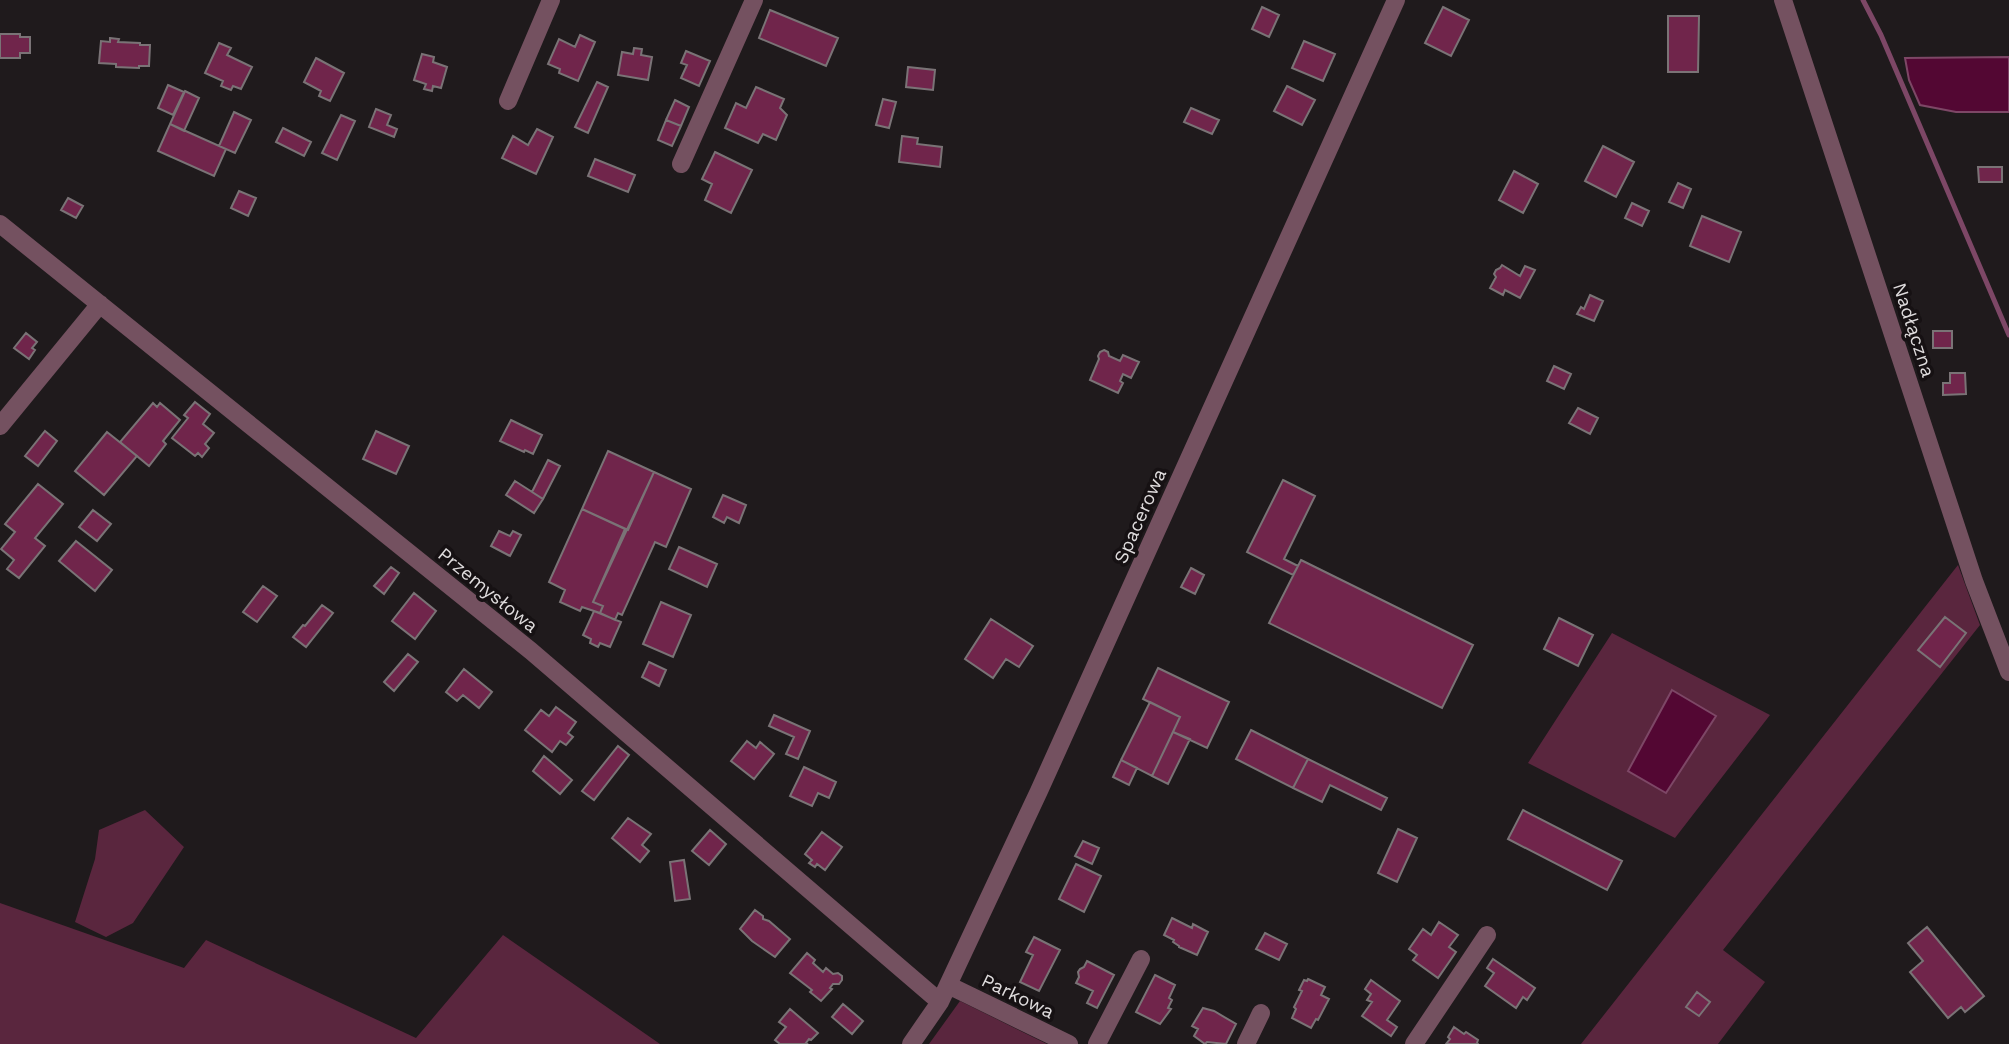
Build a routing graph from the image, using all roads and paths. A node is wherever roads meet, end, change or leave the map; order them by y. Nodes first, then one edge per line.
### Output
1 (551, 0) edge
2 (754, 0) edge
3 (1396, 0) edge
4 (1783, 0) edge
5 (508, 101) dead end
6 (681, 164) dead end
7 (0, 224) edge
8 (100, 304) junction
9 (0, 426) edge
10 (2009, 672) edge
11 (1487, 936) dead end
12 (1141, 959) dead end
13 (948, 985) junction
14 (940, 1002) junction
15 (1261, 1013) dead end
16 (911, 1044) edge
17 (1069, 1044) edge
18 (1097, 1044) edge
19 (1246, 1044) edge
20 (1414, 1044) edge

1 - 5 street
2 - 6 street
3 - 13 street, Spacerowa
4 - 10 street, Nadłączna
7 - 8 street, Przemysłowa
8 - 9 street
8 - 14 street, Przemysłowa
11 - 20 street
12 - 18 street
13 - 14 street, Spacerowa
13 - 17 street, Parkowa
14 - 16 street, Spacerowa
15 - 19 street

